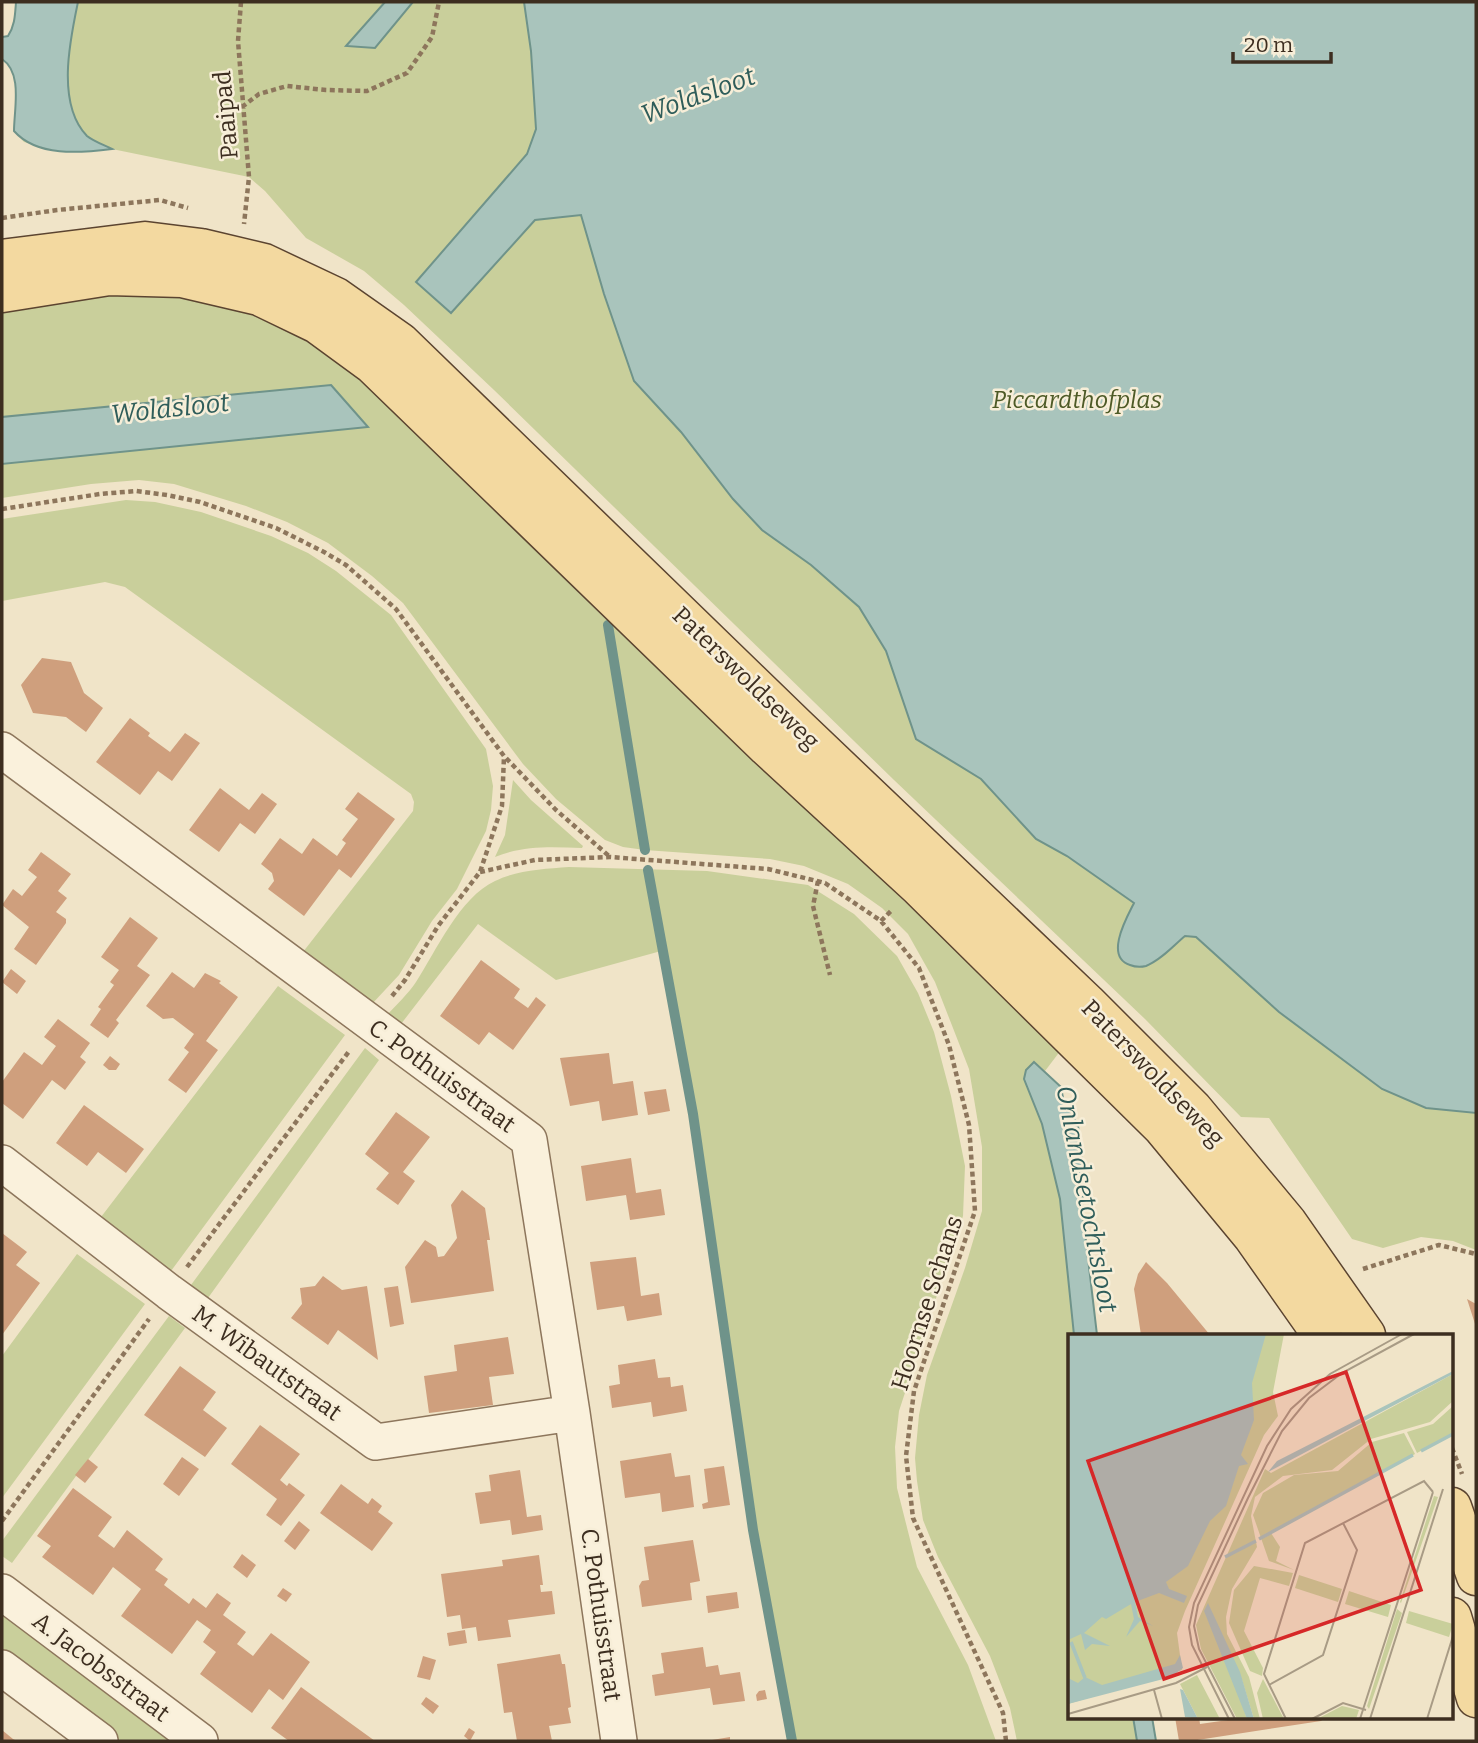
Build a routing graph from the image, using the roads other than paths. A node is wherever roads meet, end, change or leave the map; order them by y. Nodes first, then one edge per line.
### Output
1 (2, 259) edge
2 (2, 293) edge
3 (2, 750) edge
4 (2, 1163) edge
5 (1321, 1334) edge
6 (1365, 1334) edge
7 (572, 1413) junction
8 (1454, 1513) edge
9 (1476, 1576) edge
10 (2, 1592) edge
11 (1454, 1626) edge
12 (2, 1668) edge
13 (1465, 1677) edge
14 (100, 1741) edge
15 (201, 1741) edge
16 (619, 1741) edge

1 - 6 main road, Paterswoldseweg
2 - 5 main road, Paterswoldseweg
3 - 7 street, C. Pothuisstraat
4 - 7 street, M. Wibautstraat
7 - 16 street, C. Pothuisstraat
8 - 9 main road
10 - 15 street, A. Jacobsstraat
11 - 13 main road
12 - 14 street

